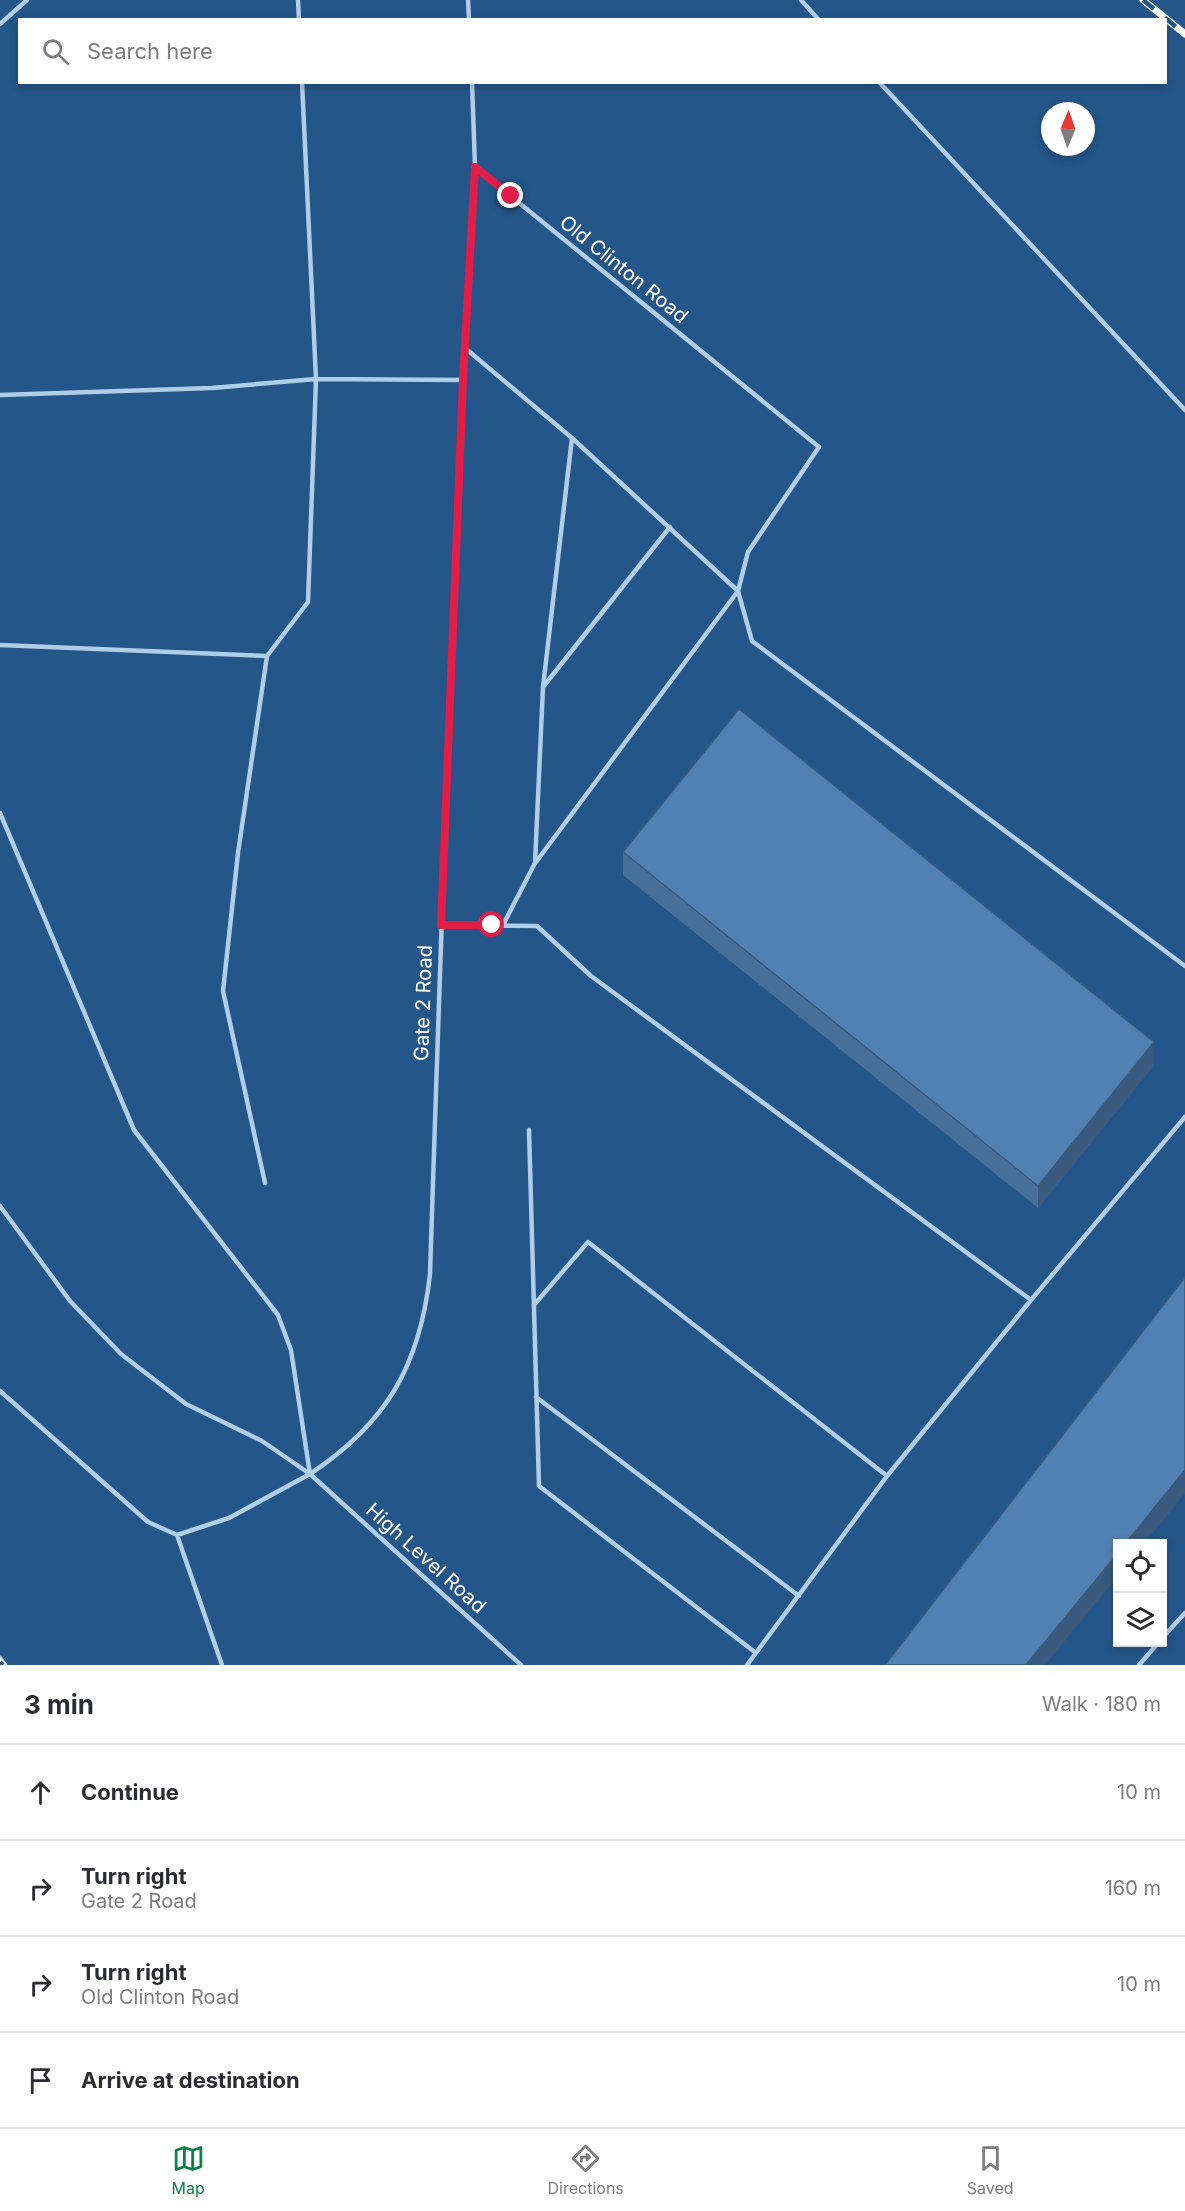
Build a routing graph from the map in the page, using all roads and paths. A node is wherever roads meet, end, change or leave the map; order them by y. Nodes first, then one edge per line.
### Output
1 (27, 0) edge
2 (298, 0) edge
3 (468, 0) edge
4 (801, 0) edge
5 (298, 18) edge
6 (469, 18) edge
7 (817, 18) edge
8 (0, 24) edge
9 (302, 84) edge
10 (472, 84) edge
11 (881, 84) edge
12 (475, 167) junction
13 (465, 348) junction
14 (316, 379) junction
15 (463, 380) junction
16 (0, 395) edge
17 (1185, 410) edge
18 (572, 438) junction
19 (670, 527) junction
20 (738, 591) junction
21 (0, 645) edge
22 (267, 656) junction
23 (543, 687) junction
24 (0, 813) edge
25 (535, 863) junction
26 (441, 925) junction
27 (503, 925) junction
28 (1185, 966) edge
29 (1185, 1117) edge
30 (529, 1130) dead end
31 (265, 1183) dead end
32 (0, 1206) edge
33 (1031, 1300) junction
34 (534, 1305) junction
35 (0, 1391) edge
36 (536, 1397) junction
37 (310, 1474) junction
38 (887, 1476) junction
39 (177, 1536) junction
40 (799, 1596) junction
41 (1185, 1612) edge
42 (1167, 1632) edge
43 (1155, 1647) edge
44 (756, 1653) junction
45 (0, 1658) edge
46 (5, 1665) edge
47 (222, 1665) edge
48 (521, 1665) edge
49 (747, 1665) edge
50 (1139, 1665) edge

1 - 8 lane
2 - 5 lane
3 - 6 lane
4 - 7 lane
9 - 14 lane
10 - 12 lane
11 - 17 lane
12 - 13 lane, Gate 2 Road
12 - 20 lane, Old Clinton Road
13 - 15 lane, Gate 2 Road
13 - 18 lane
14 - 15 lane
14 - 16 lane
14 - 22 lane
15 - 26 lane, Gate 2 Road
18 - 19 lane
18 - 23 lane
19 - 20 lane
19 - 23 lane
20 - 25 lane
20 - 28 lane
21 - 22 lane
22 - 31 lane
23 - 25 lane
24 - 37 lane
25 - 27 lane
26 - 27 lane
26 - 37 lane, Gate 2 Road
27 - 33 lane
29 - 33 lane
30 - 34 lane
32 - 37 lane, High Level Road
33 - 38 lane
34 - 36 lane
34 - 38 lane
35 - 39 lane
36 - 40 lane
36 - 44 lane
37 - 39 lane
37 - 48 lane, High Level Road
38 - 40 lane
39 - 47 lane
40 - 44 lane
41 - 42 lane
43 - 50 lane
44 - 49 lane
45 - 46 lane

